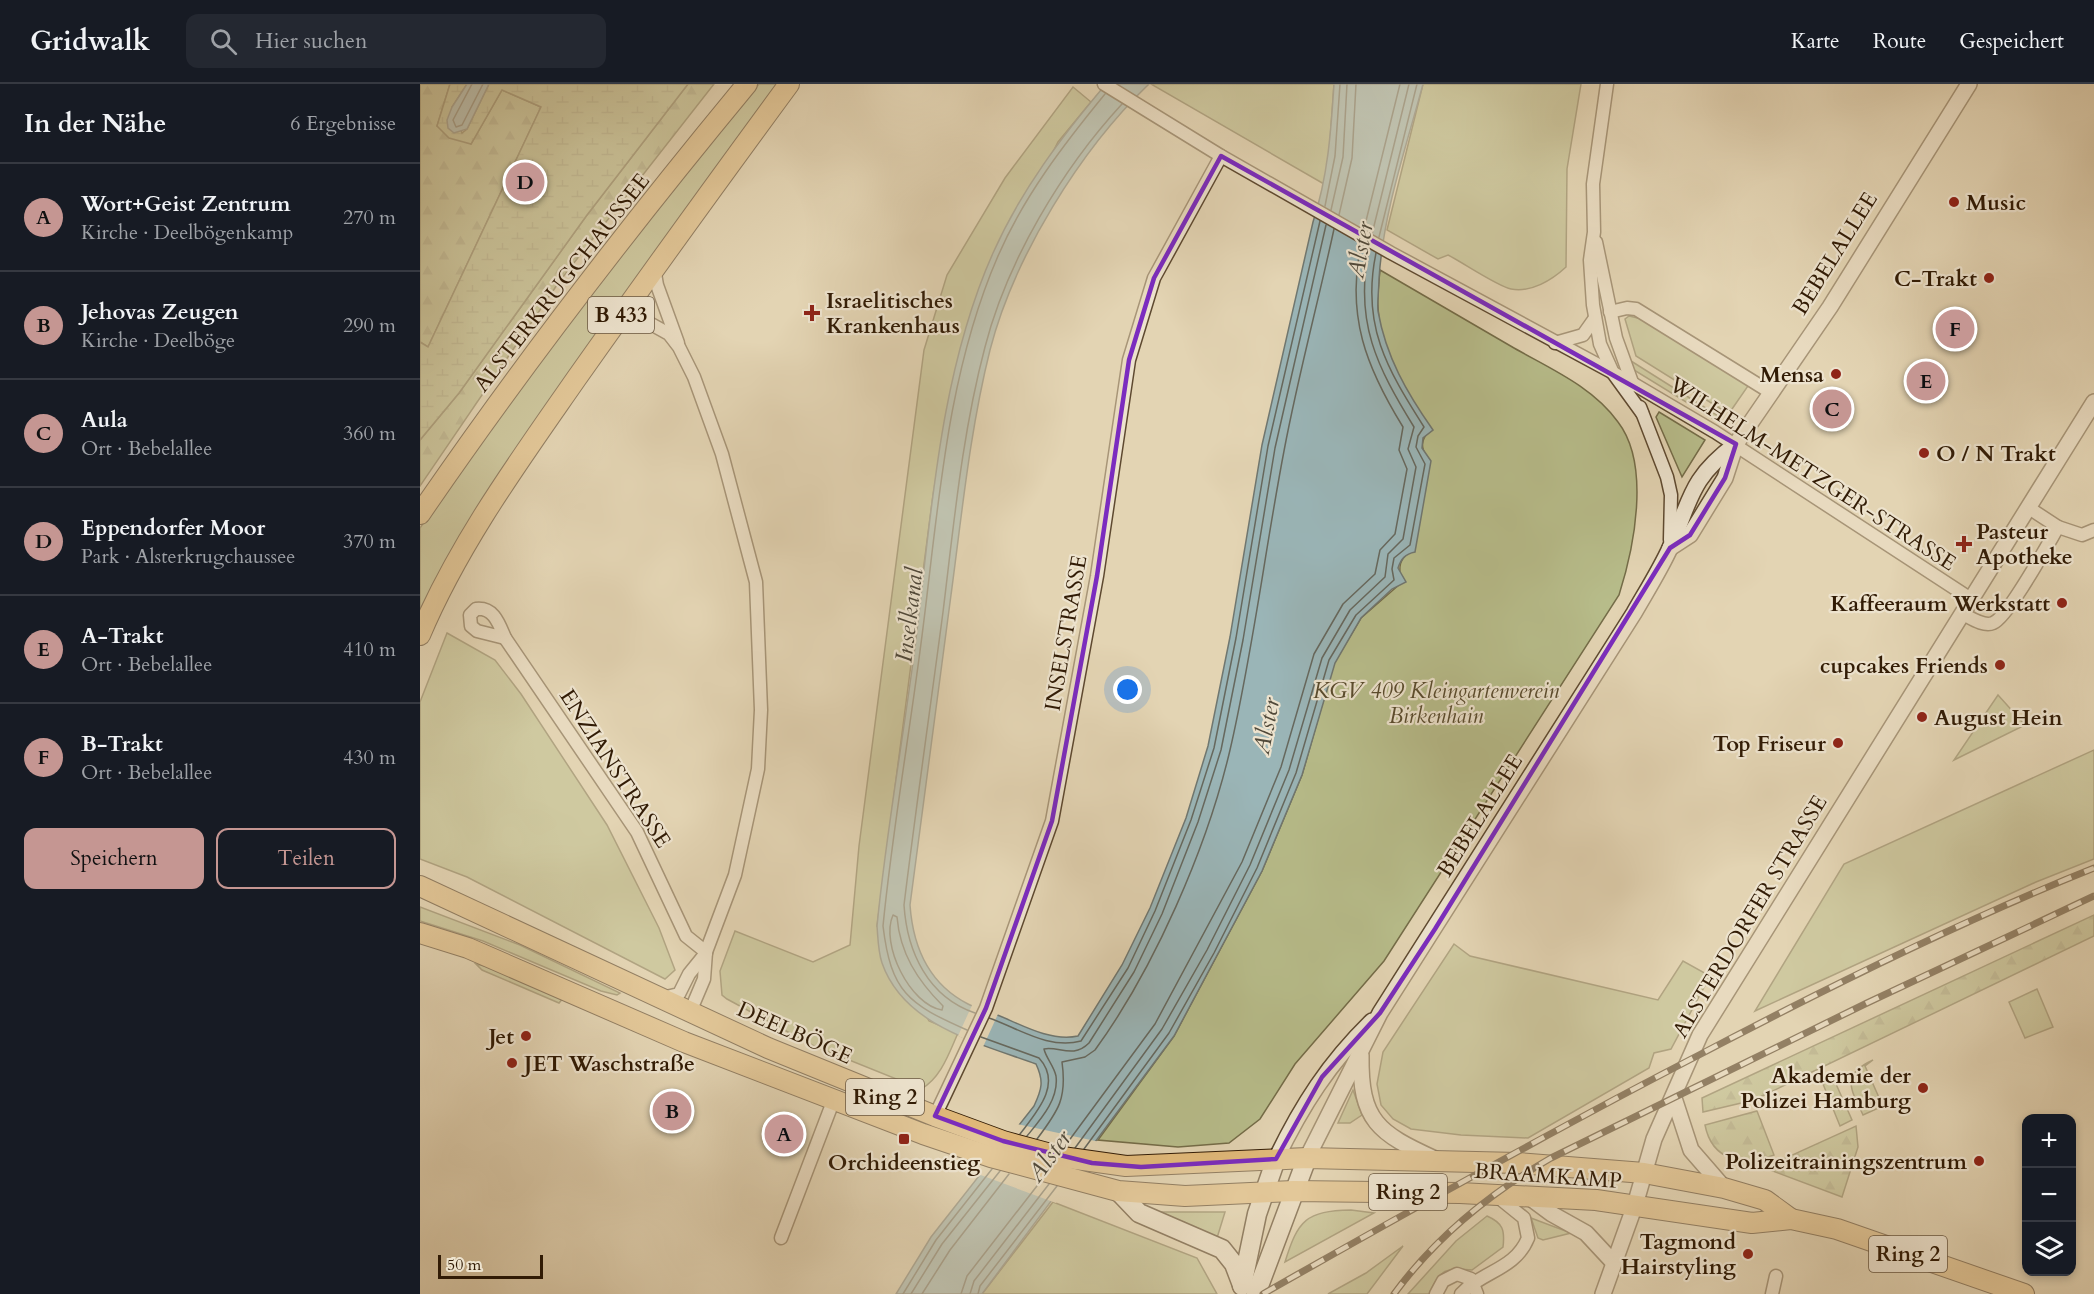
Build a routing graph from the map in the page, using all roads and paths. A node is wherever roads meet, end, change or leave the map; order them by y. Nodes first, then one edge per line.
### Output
1 (747, 84) edge
2 (789, 84) edge
3 (1104, 84) edge
4 (1607, 84) edge
5 (1969, 84) edge
6 (1221, 156) junction
7 (1594, 232) junction
8 (654, 267) junction
9 (1610, 312) junction
10 (1595, 318) junction
11 (612, 327) junction
12 (1555, 343) junction
13 (679, 347) junction
14 (1613, 373) junction
15 (1632, 383) junction
16 (1770, 392) junction
17 (2094, 402) edge
18 (1642, 413) junction
19 (1736, 444) junction
20 (2029, 508) junction
21 (420, 514) edge
22 (2058, 526) junction
23 (2094, 530) edge
24 (1670, 548) junction
25 (1971, 599) junction
26 (1962, 614) junction
27 (420, 635) edge
28 (505, 638) dead end
29 (420, 886) edge
30 (420, 933) edge
31 (706, 952) junction
32 (658, 997) junction
33 (690, 1012) junction
34 (1380, 1013) junction
35 (650, 1028) junction
36 (1361, 1053) junction
37 (1674, 1098) junction
38 (834, 1099) junction
39 (935, 1116) junction
40 (1307, 1158) junction
41 (1276, 1159) junction
42 (1444, 1162) junction
43 (1644, 1173) junction
44 (1724, 1188) junction
45 (1118, 1191) junction
46 (1294, 1191) junction
47 (1264, 1192) junction
48 (1494, 1195) junction
49 (1529, 1197) junction
50 (1635, 1205) junction
51 (1791, 1219) junction
52 (782, 1239) dead end
53 (1613, 1262) junction
54 (1776, 1276) dead end
55 (1476, 1288) edge
56 (1247, 1291) edge
57 (1436, 1294) edge
58 (1461, 1294) edge
59 (1603, 1294) edge
60 (1772, 1294) edge
61 (2024, 1294) edge

1 - 21 main road, ALSTERKRUGCHAUSSEE / B 433
2 - 8 main road, B 433
3 - 6 street, WILHELM-METZGER-STRASSE
4 - 7 street
5 - 16 street, BEBELALLEE
6 - 12 street, WILHELM-METZGER-STRASSE
6 - 39 street, INSELSTRASSE
7 - 9 street
7 - 10 street
8 - 11 main road, B 433
8 - 13 street
9 - 15 street
9 - 16 street, WILHELM-METZGER-STRASSE
10 - 12 street
10 - 14 street
11 - 13 street
11 - 27 main road, B 433
12 - 14 street, WILHELM-METZGER-STRASSE
13 - 31 street
14 - 15 street, WILHELM-METZGER-STRASSE
14 - 18 street, WILHELM-METZGER-STRASSE
15 - 18 street, WILHELM-METZGER-STRASSE
15 - 19 street, WILHELM-METZGER-STRASSE
16 - 19 street, BEBELALLEE
17 - 20 street, ALSTERDORFER STRASSE
18 - 24 street, WILHELM-METZGER-STRASSE
19 - 24 street, BEBELALLEE
19 - 24 street, BEBELALLEE
19 - 25 street, WILHELM-METZGER-STRASSE
20 - 22 street
20 - 25 street, ALSTERDORFER STRASSE
22 - 23 street
22 - 26 street
24 - 34 street, BEBELALLEE
25 - 26 street, ALSTERDORFER STRASSE
26 - 37 street, ALSTERDORFER STRASSE
28 - 31 street, ENZIANSTRASSE
29 - 32 main road, DEELBÖGE / Ring 2
30 - 35 main road, DEELBÖGE / Ring 2
31 - 32 street
31 - 33 street
32 - 33 main road, DEELBÖGE / Ring 2
33 - 35 main road
33 - 39 main road, DEELBÖGE / Ring 2
34 - 36 street, BEBELALLEE
34 - 41 street, BEBELALLEE
35 - 38 main road, DEELBÖGE / Ring 2
36 - 40 street, BEBELALLEE
36 - 42 street
37 - 43 street, ALSTERDORFER STRASSE
37 - 44 street
38 - 45 main road, DEELBÖGE / Ring 2
38 - 52 street
39 - 41 main road, DEELBÖGE / Ring 2
40 - 41 main road, BRAAMKAMP / Ring 2
40 - 42 main road, BRAAMKAMP / Ring 2
40 - 46 main road, BEBELALLEE
41 - 47 main road, BEBELALLEE
42 - 43 main road, BRAAMKAMP / Ring 2
43 - 44 main road, BRAAMKAMP / Ring 2
43 - 50 street, ALSTERDORFER STRASSE
44 - 51 main road, BRAAMKAMP / Ring 2
45 - 47 main road, DEELBÖGE / Ring 2
45 - 56 main road
46 - 47 main road, BRAAMKAMP / Ring 2
46 - 48 main road, BRAAMKAMP / Ring 2
46 - 56 main road, BEBELALLEE
47 - 56 main road, BEBELALLEE
48 - 49 main road, BRAAMKAMP / Ring 2
48 - 55 street
49 - 50 main road, BRAAMKAMP / Ring 2
49 - 53 street
50 - 51 main road, BRAAMKAMP / Ring 2
50 - 53 street, ALSTERDORFER STRASSE
51 - 61 main road, BRAAMKAMP / Ring 2
53 - 59 street, ALSTERDORFER STRASSE
54 - 60 street
55 - 57 street
55 - 58 street

